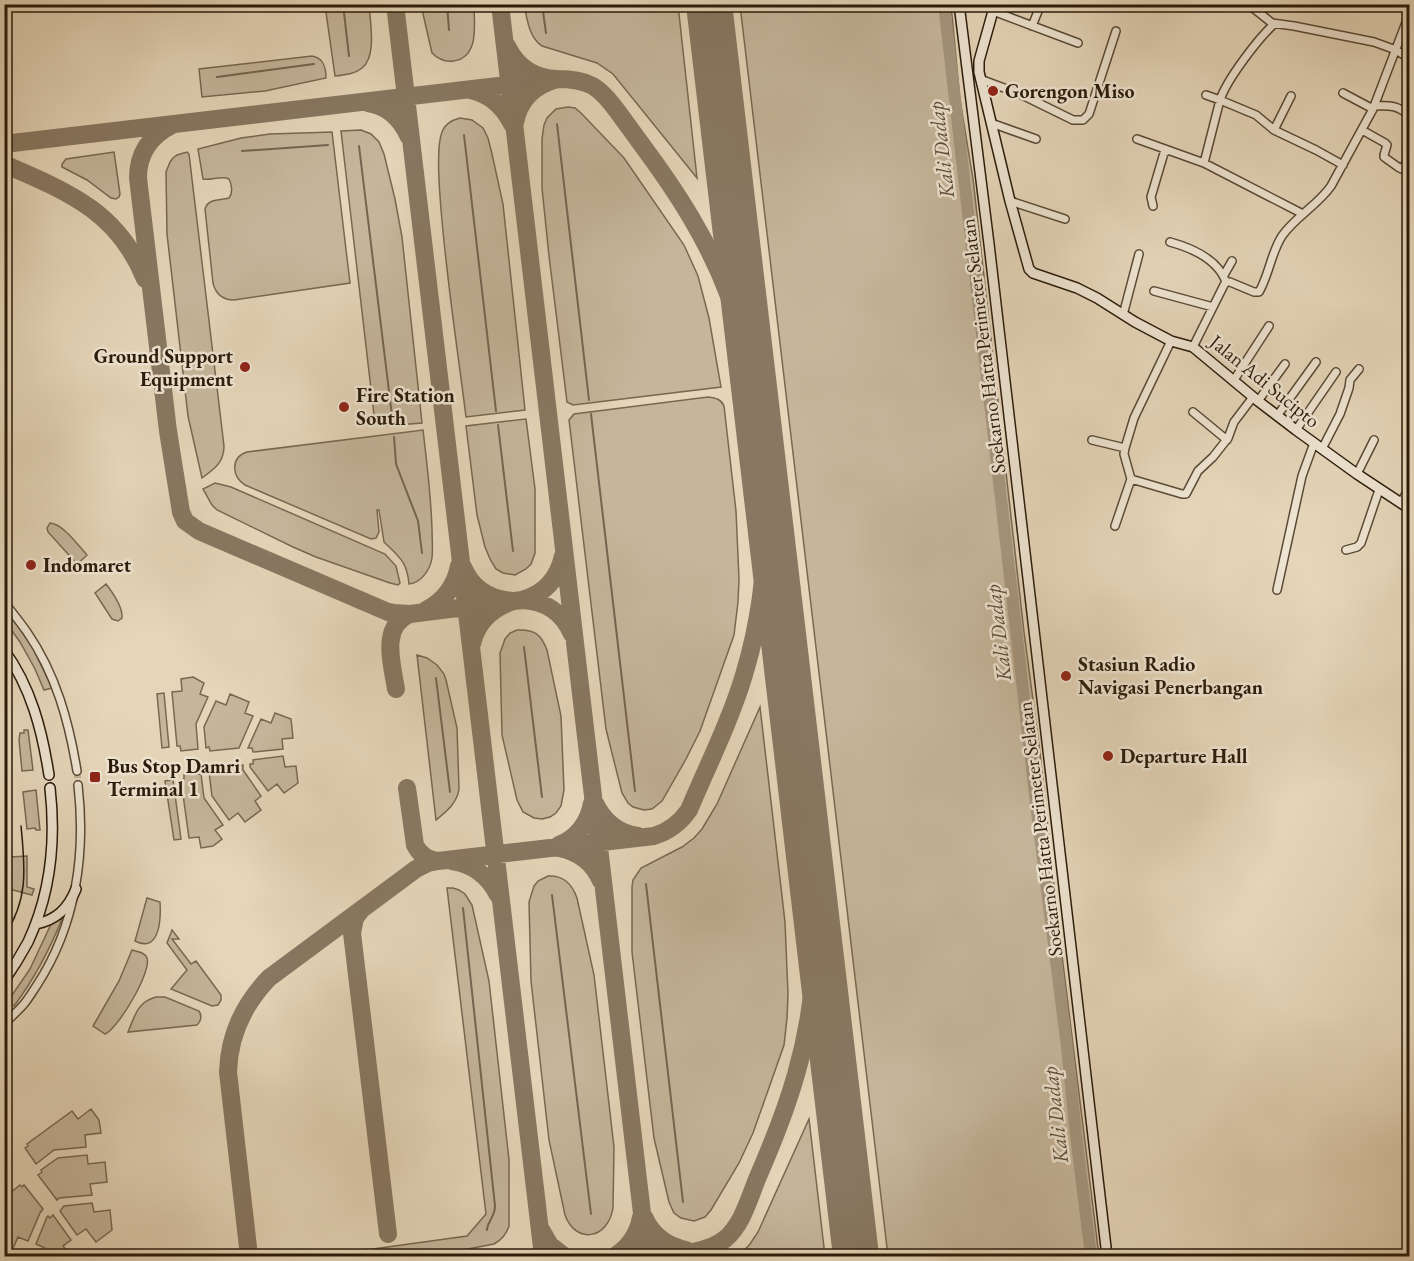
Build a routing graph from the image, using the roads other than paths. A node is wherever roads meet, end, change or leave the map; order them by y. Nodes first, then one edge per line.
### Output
1 (959, 4) edge
2 (1041, 4) edge
3 (1248, 4) edge
4 (994, 8) edge
5 (1410, 12) edge
6 (1274, 24) junction
7 (1032, 26) junction
8 (1116, 31) dead end
9 (1077, 43) dead end
10 (1396, 50) junction
11 (1407, 57) dead end
12 (980, 79) junction
13 (1343, 93) dead end
14 (1206, 95) dead end
15 (1291, 96) dead end
16 (1220, 100) junction
17 (1373, 108) junction
18 (1410, 117) edge
19 (991, 123) junction
20 (1274, 130) junction
21 (1362, 130) junction
22 (1036, 139) dead end
23 (1137, 139) dead end
24 (1167, 151) junction
25 (1410, 153) edge
26 (1204, 163) junction
27 (1343, 165) junction
28 (1010, 201) junction
29 (1154, 206) dead end
30 (1303, 214) junction
31 (1065, 219) dead end
32 (1170, 242) dead end
33 (1139, 254) dead end
34 (1232, 261) dead end
35 (1225, 279) junction
36 (1154, 291) dead end
37 (1213, 308) junction
38 (1123, 315) junction
39 (1269, 326) dead end
40 (1171, 340) junction
41 (1193, 346) junction
42 (1316, 362) dead end
43 (1285, 364) dead end
44 (1359, 369) dead end
45 (1336, 372) dead end
46 (1234, 381) junction
47 (1256, 399) junction
48 (1193, 412) dead end
49 (1277, 416) junction
50 (1296, 430) junction
51 (1092, 440) dead end
52 (1227, 440) junction
53 (1374, 440) dead end
54 (1318, 446) junction
55 (1125, 448) junction
56 (1357, 474) junction
57 (1131, 479) junction
58 (1410, 486) edge
59 (1380, 490) junction
60 (1401, 503) junction
61 (1410, 509) edge
62 (1115, 526) dead end
63 (1346, 549) dead end
64 (1277, 590) dead end
65 (4, 602) edge
66 (4, 650) edge
67 (77, 771) tunnel mouth
68 (49, 775) dead end
69 (78, 785) tunnel mouth
70 (50, 788) dead end
71 (76, 890) junction
72 (36, 924) junction
73 (4, 981) edge
74 (4, 1024) edge
75 (1107, 1257) edge

1 - 75 main road, Soekarno Hatta Perimeter Selatan
2 - 7 street
3 - 6 street
4 - 7 street
4 - 12 main road
5 - 10 street
6 - 10 street
6 - 16 street
7 - 9 street
8 - 12 street
10 - 11 street
10 - 17 street
12 - 19 main road
13 - 17 street
14 - 16 street
15 - 20 street
16 - 20 street
16 - 26 street
17 - 18 street
17 - 21 street
19 - 22 street
19 - 28 main road
20 - 27 street
21 - 25 street
21 - 27 street
23 - 24 street
24 - 26 street
24 - 29 street
26 - 30 street
27 - 30 street
28 - 31 street
28 - 38 main road, Jalan Adi Sucipto
30 - 35 street
32 - 35 street
33 - 38 street
34 - 35 street
35 - 37 street
36 - 37 street
37 - 41 street
38 - 40 main road, Jalan Adi Sucipto
39 - 46 street
40 - 41 main road, Jalan Adi Sucipto
40 - 55 street
41 - 46 main road, Jalan Adi Sucipto
42 - 49 street
43 - 47 street
44 - 54 street
45 - 50 street
46 - 47 main road, Jalan Adi Sucipto
47 - 49 main road, Jalan Adi Sucipto
47 - 52 street
48 - 52 street
49 - 50 main road, Jalan Adi Sucipto
50 - 54 main road, Jalan Adi Sucipto
51 - 55 street
52 - 57 street
53 - 56 street
54 - 56 main road, Jalan Adi Sucipto
54 - 64 street
55 - 57 street
56 - 59 main road, Jalan Adi Sucipto
57 - 62 street
58 - 60 street
59 - 60 main road, Jalan Adi Sucipto
59 - 63 street
60 - 61 main road, Jalan Adi Sucipto
65 - 67 street
66 - 68 main road
69 - 71 street
70 - 72 main road
71 - 72 main road
71 - 74 street
72 - 73 main road

